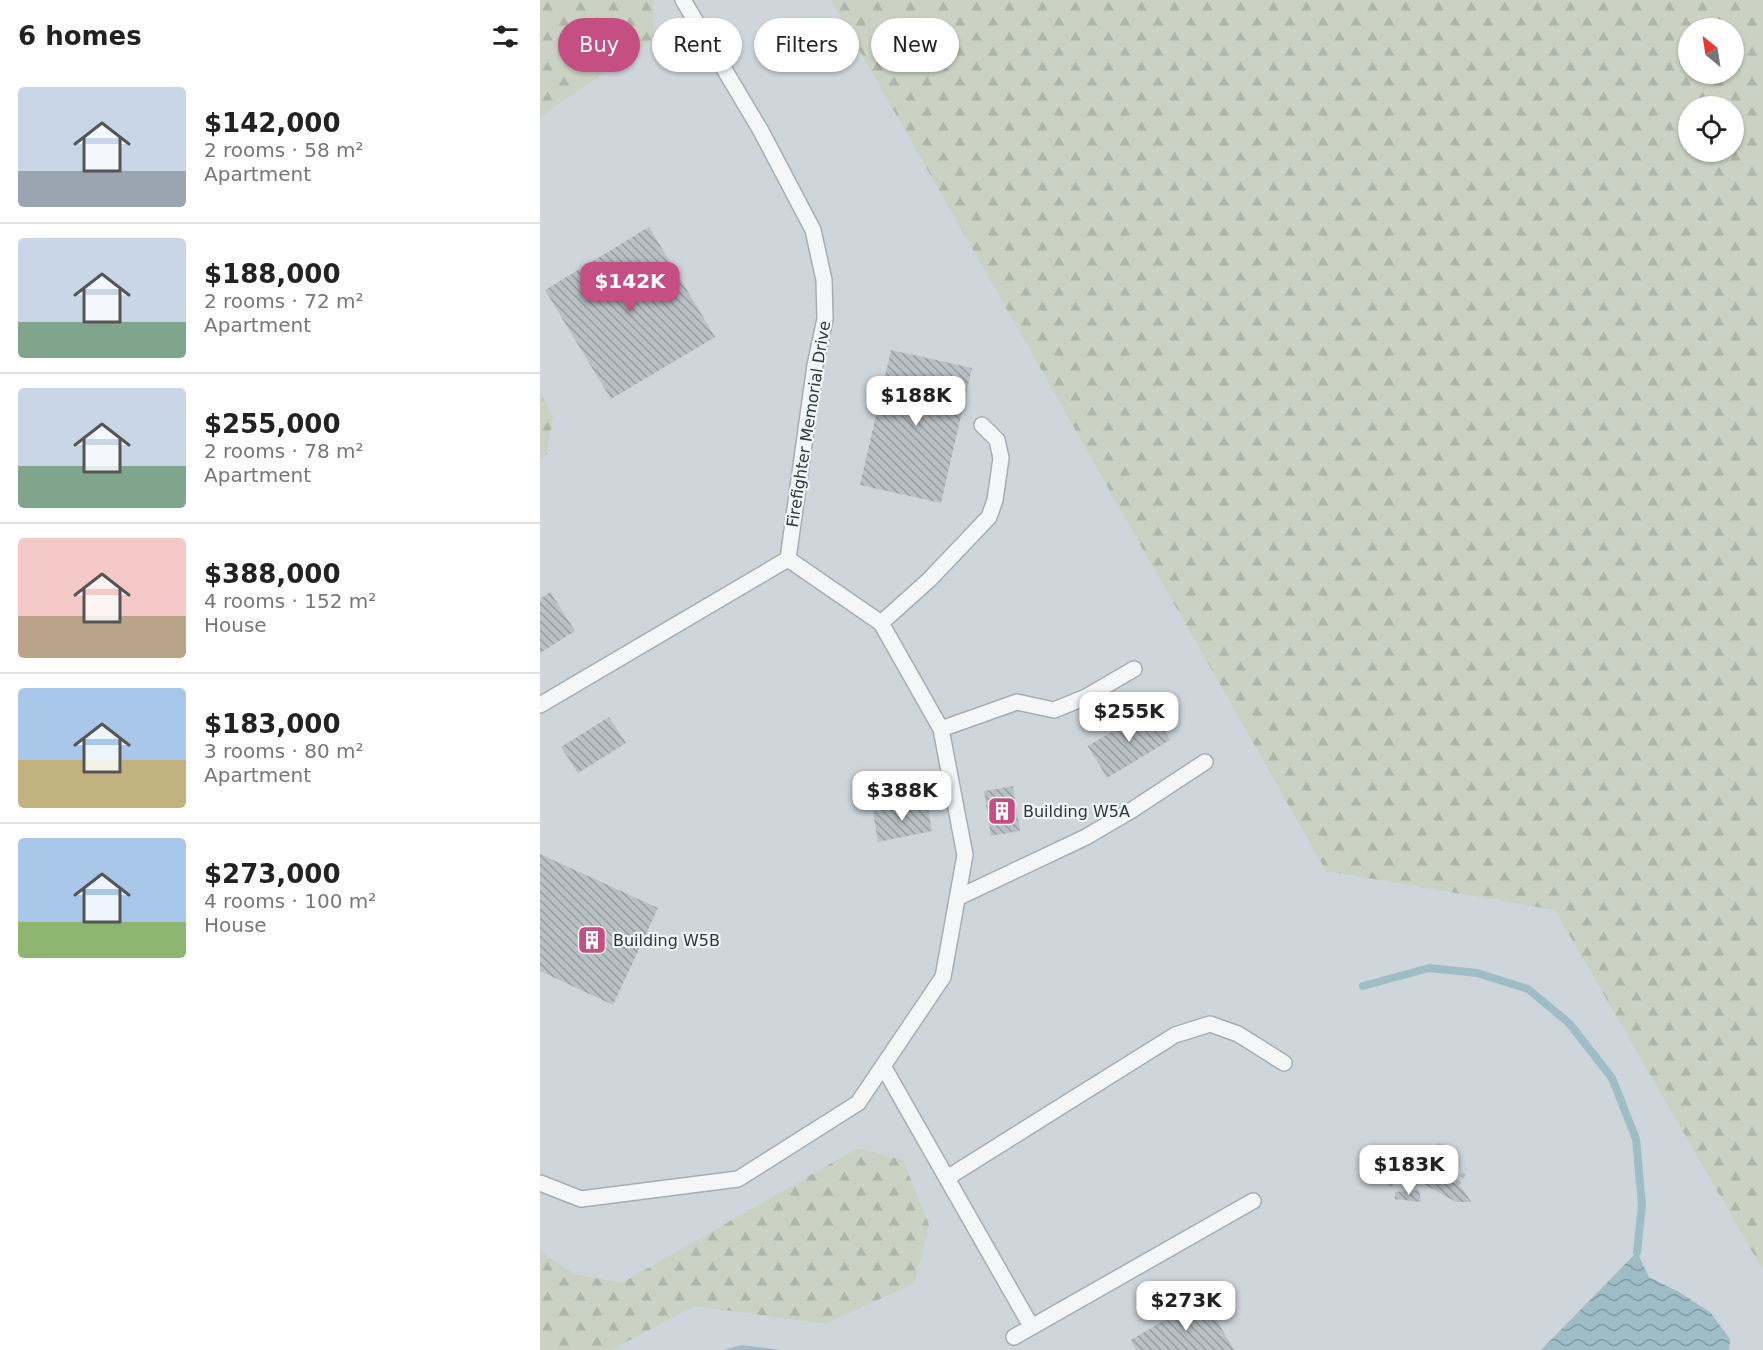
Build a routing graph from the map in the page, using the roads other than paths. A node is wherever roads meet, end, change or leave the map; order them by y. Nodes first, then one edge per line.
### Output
1 (683, 0) edge
2 (982, 425) dead end
3 (788, 560) junction
4 (881, 623) junction
5 (1134, 669) dead end
6 (540, 705) edge
7 (941, 729) junction
8 (1205, 762) dead end
9 (957, 898) junction
10 (1284, 1063) dead end
11 (883, 1066) junction
12 (947, 1178) junction
13 (540, 1184) edge
14 (1253, 1201) dead end
15 (1031, 1326) junction
16 (1014, 1337) dead end

1 - 3 lane, Firefighter Memorial Drive
2 - 4 lane
3 - 4 lane
3 - 6 lane
4 - 7 lane
5 - 7 lane
7 - 9 lane
8 - 9 lane
9 - 11 lane
10 - 12 lane
11 - 12 lane
11 - 13 lane
12 - 15 lane
14 - 15 lane
15 - 16 lane

